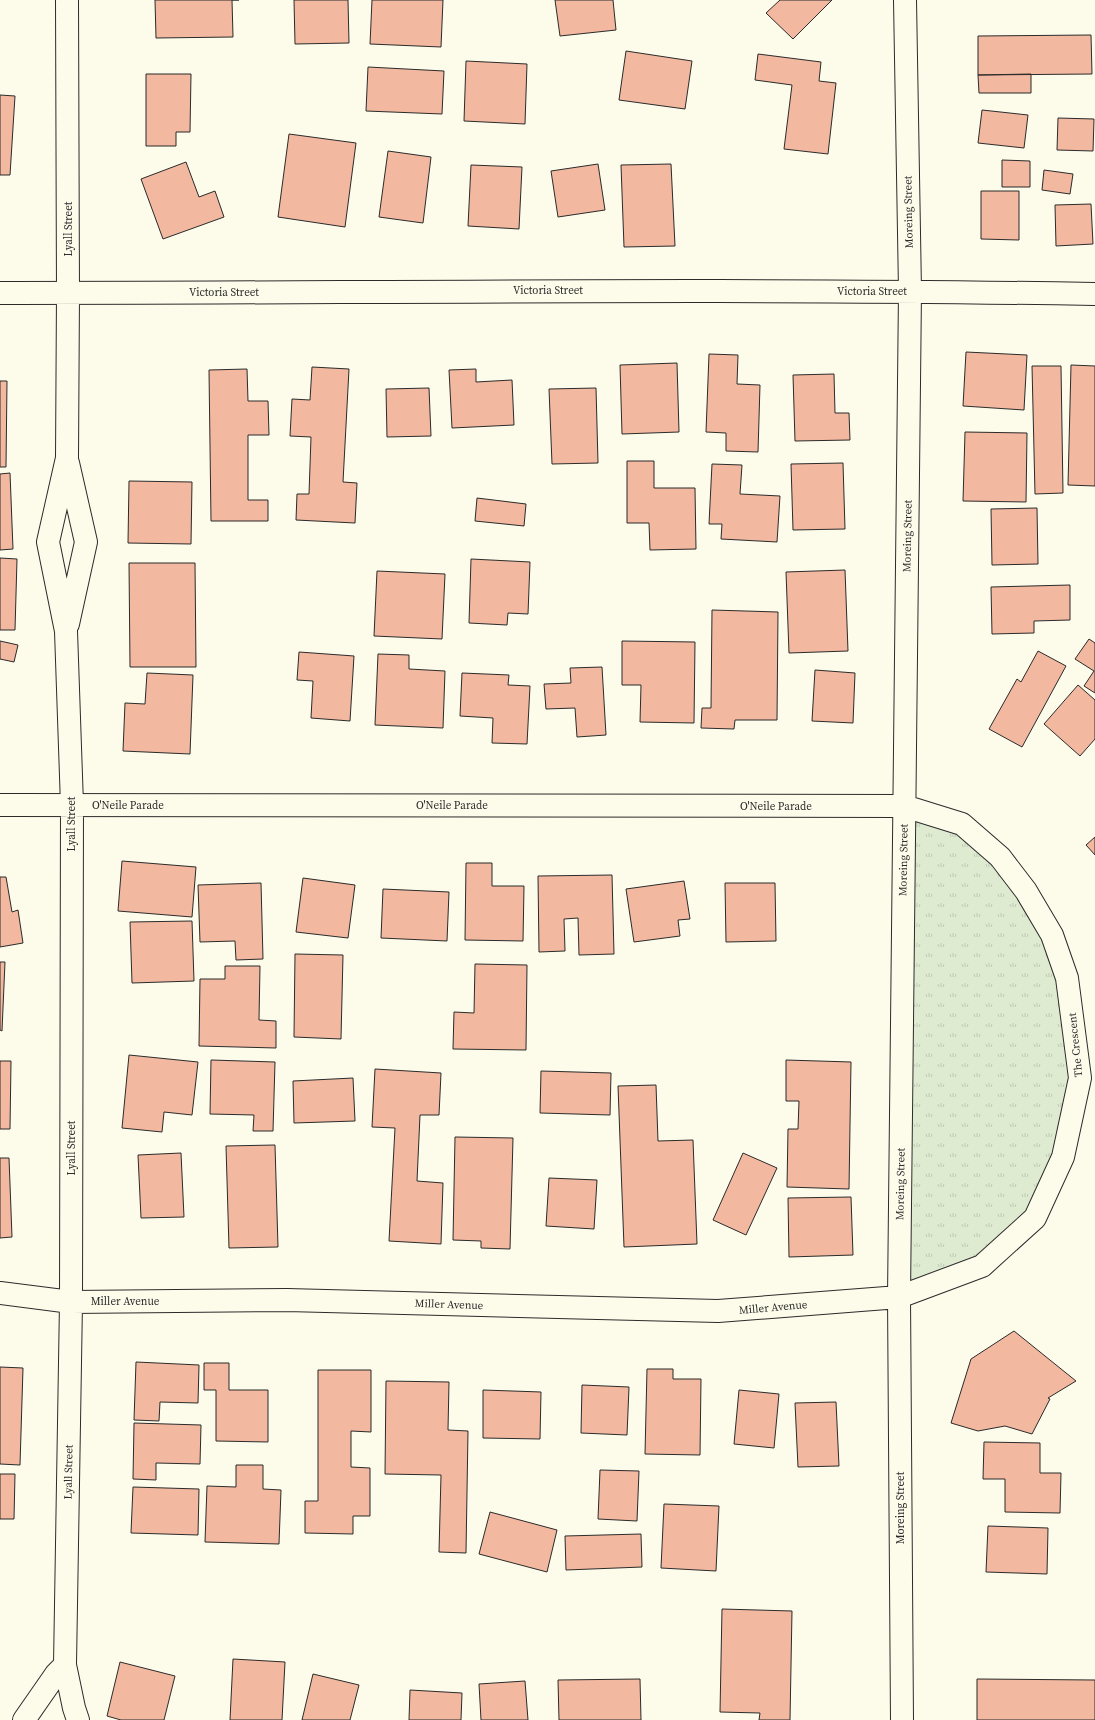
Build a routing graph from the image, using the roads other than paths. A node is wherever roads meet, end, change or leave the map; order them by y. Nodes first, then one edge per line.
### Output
1 (67, 0) edge
2 (905, 0) edge
3 (910, 291) junction
4 (68, 292) junction
5 (0, 293) edge
6 (1095, 294) edge
7 (67, 458) junction
8 (66, 631) junction
9 (0, 805) edge
10 (72, 805) junction
11 (904, 806) junction
12 (0, 1293) edge
13 (899, 1297) junction
14 (71, 1302) junction
15 (65, 1665) junction
16 (24, 1720) edge
17 (78, 1720) edge
18 (902, 1720) edge

1 - 4 street, Lyall Street
2 - 3 street, Moreing Street
3 - 4 street, Victoria Street
3 - 6 street, Victoria Street
3 - 11 street, Moreing Street
4 - 5 street, Victoria Street
4 - 7 street, Lyall Street
7 - 8 street, Lyall Street
7 - 8 street, Lyall Street
8 - 10 street, Lyall Street
9 - 10 street, O'Neile Parade
10 - 11 street, O'Neile Parade
10 - 14 street, Lyall Street
11 - 13 street, Moreing Street
11 - 13 street, The Crescent
12 - 14 street, Miller Avenue
13 - 14 street, Miller Avenue
13 - 18 street, Moreing Street
14 - 15 street, Lyall Street
15 - 16 street
15 - 17 street, Lyall Street

